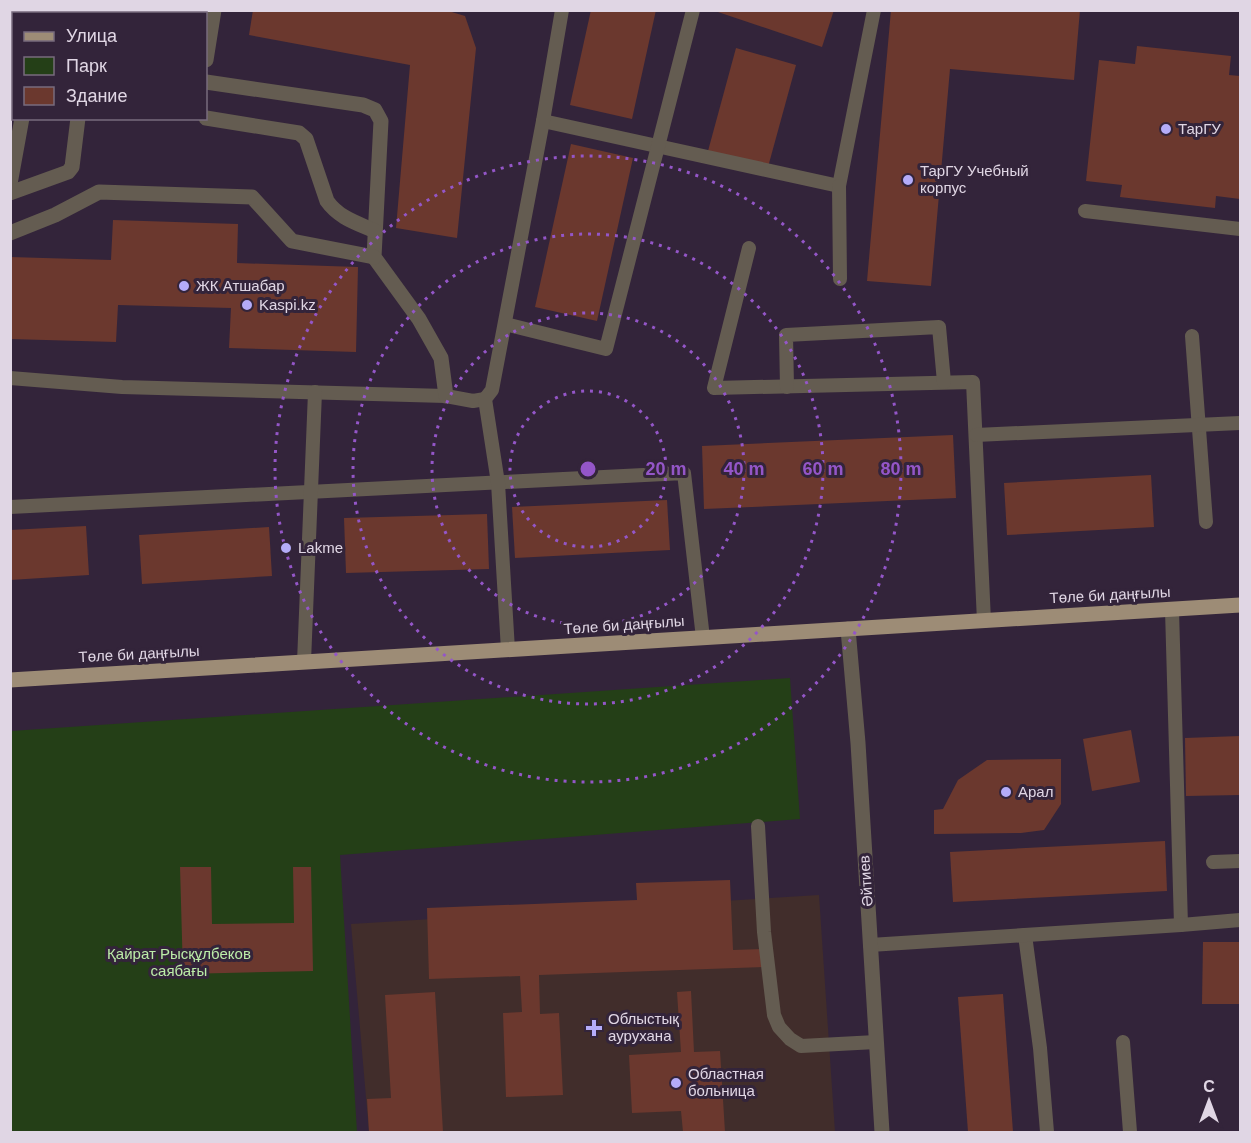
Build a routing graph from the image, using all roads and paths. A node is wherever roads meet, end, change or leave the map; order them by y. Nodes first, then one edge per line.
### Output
1 (214, 10) edge
2 (562, 10) edge
3 (693, 10) edge
4 (874, 10) edge
5 (207, 54) edge
6 (207, 82) edge
7 (207, 118) edge
8 (22, 120) edge
9 (78, 120) edge
10 (543, 121) junction
11 (657, 147) junction
12 (10, 183) edge
13 (839, 186) junction
14 (10, 193) edge
15 (1085, 211) dead end
16 (1240, 229) edge
17 (375, 231) junction
18 (10, 233) edge
19 (748, 248) dead end
20 (374, 257) junction
21 (840, 279) dead end
22 (505, 324) junction
23 (1192, 336) dead end
24 (10, 378) edge
25 (944, 382) junction
26 (787, 387) junction
27 (315, 392) junction
28 (446, 396) junction
29 (485, 399) junction
30 (1240, 423) edge
31 (1199, 424) junction
32 (976, 435) junction
33 (498, 483) junction
34 (310, 491) junction
35 (10, 507) edge
36 (1206, 522) dead end
37 (1240, 605) edge
38 (1172, 610) junction
39 (984, 621) junction
40 (848, 629) junction
41 (703, 638) junction
42 (508, 650) junction
43 (304, 662) junction
44 (10, 680) edge
45 (758, 826) dead end
46 (1240, 861) edge
47 (1213, 862) dead end
48 (1240, 920) edge
49 (1180, 926) junction
50 (1025, 935) junction
51 (870, 945) junction
52 (1123, 1041) dead end
53 (876, 1042) junction
54 (882, 1132) edge
55 (1047, 1132) edge
56 (1130, 1132) edge

1 - 5 street
2 - 10 lane
3 - 11 lane
4 - 13 lane
6 - 17 street
7 - 17 street
8 - 12 street
9 - 14 street
10 - 11 lane
10 - 22 lane
11 - 13 lane
11 - 22 lane
13 - 21 lane
15 - 16 lane
17 - 20 street
18 - 20 street
19 - 26 lane
20 - 28 street
22 - 29 lane
23 - 31 lane
24 - 27 lane
25 - 26 lane
25 - 26 lane
25 - 32 lane
27 - 28 lane
27 - 34 lane
28 - 29 lane
29 - 33 lane
30 - 31 lane
31 - 32 lane
31 - 36 lane
32 - 39 lane
33 - 34 lane
33 - 41 lane
33 - 42 lane
34 - 35 lane
34 - 43 lane
37 - 38 main road, Төле би даңғылы
38 - 39 main road, Төле би даңғылы
38 - 49 lane
39 - 40 main road, Төле би даңғылы
40 - 41 main road, Төле би даңғылы
40 - 51 street, Әйтиев
41 - 42 main road, Төле би даңғылы
42 - 43 main road, Төле би даңғылы
43 - 44 main road, Төле би даңғылы
45 - 53 lane
46 - 47 lane
48 - 49 lane
49 - 50 lane
50 - 51 lane
50 - 55 lane
51 - 53 street, Әйтиев
52 - 56 lane
53 - 54 street, Әйтиев

